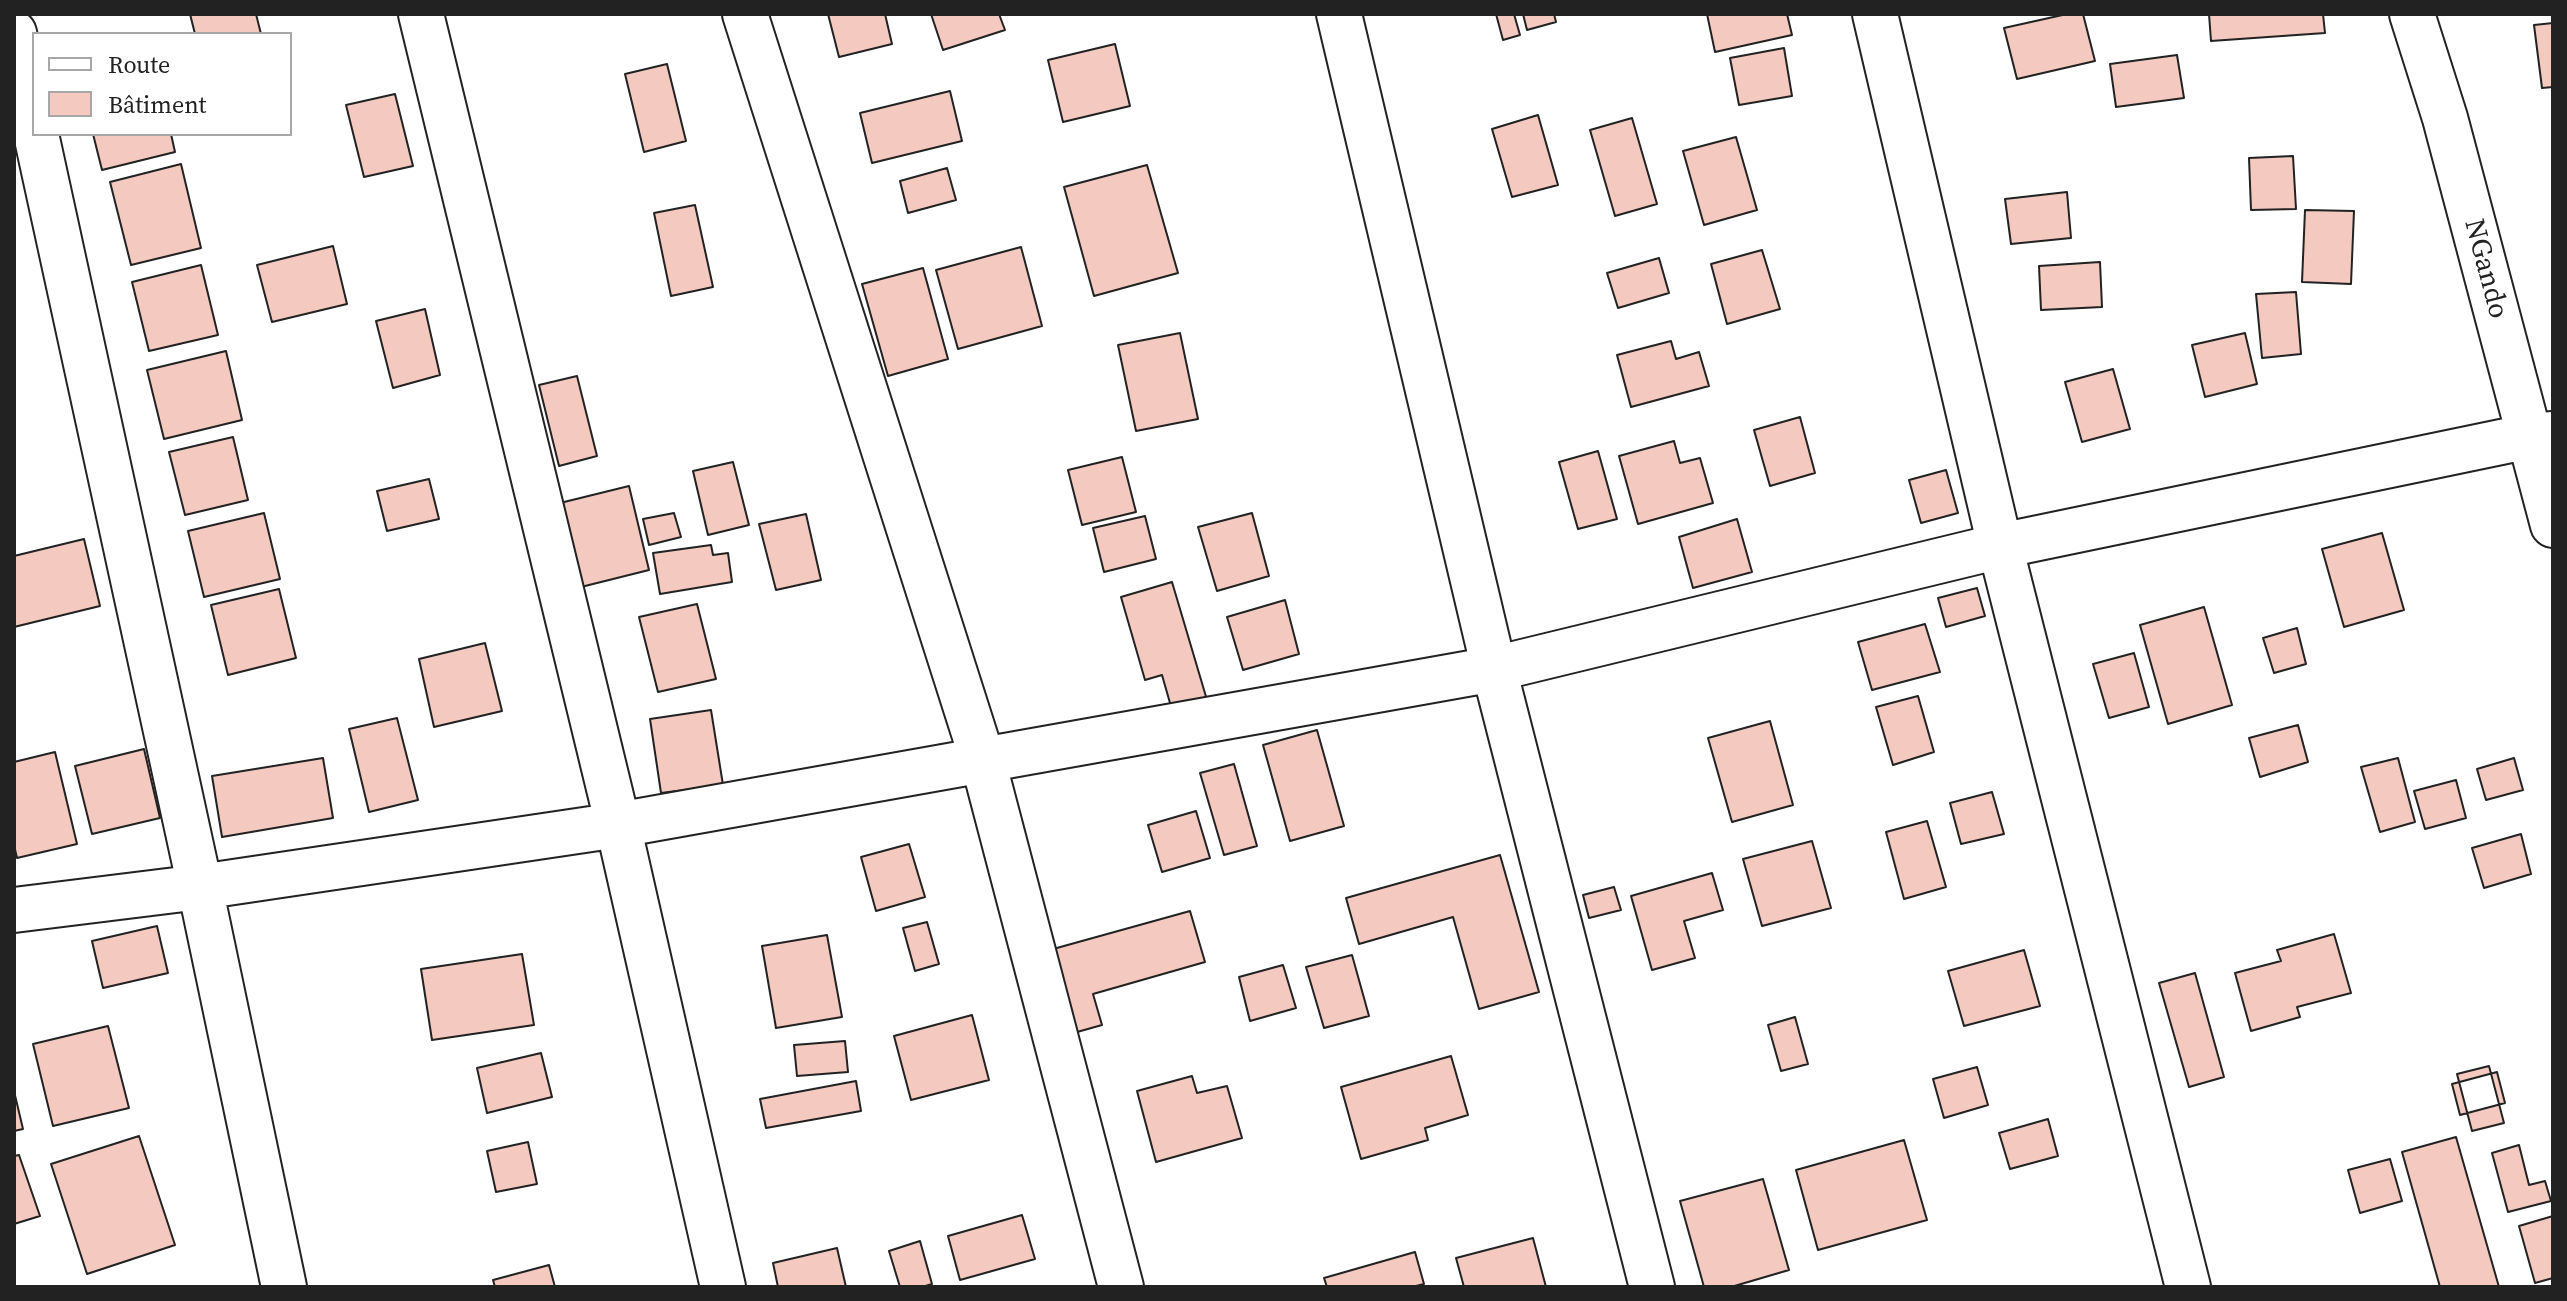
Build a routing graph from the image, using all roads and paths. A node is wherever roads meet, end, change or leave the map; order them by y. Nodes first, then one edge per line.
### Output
1 (421, 14) edge
2 (745, 14) edge
3 (1339, 14) edge
4 (1875, 14) edge
5 (2412, 14) edge
6 (14, 33) edge
7 (32, 116) edge
8 (36, 136) edge
9 (2542, 435) edge
10 (2553, 525) edge
11 (2000, 546) junction
12 (1494, 669) junction
13 (983, 761) junction
14 (618, 825) junction
15 (200, 887) junction
16 (14, 910) edge
17 (284, 1287) edge
18 (723, 1287) edge
19 (1121, 1287) edge
20 (1652, 1287) edge
21 (2188, 1287) edge

1 - 14 street
2 - 13 street
3 - 12 street
4 - 11 street
5 - 9 street, NGando
6 - 7 street
8 - 15 street
9 - 10 street, NGando
9 - 11 street
11 - 12 street
11 - 21 street
12 - 13 street
12 - 20 street
13 - 14 street
13 - 19 street
14 - 15 street
14 - 18 street
15 - 16 street
15 - 17 street

